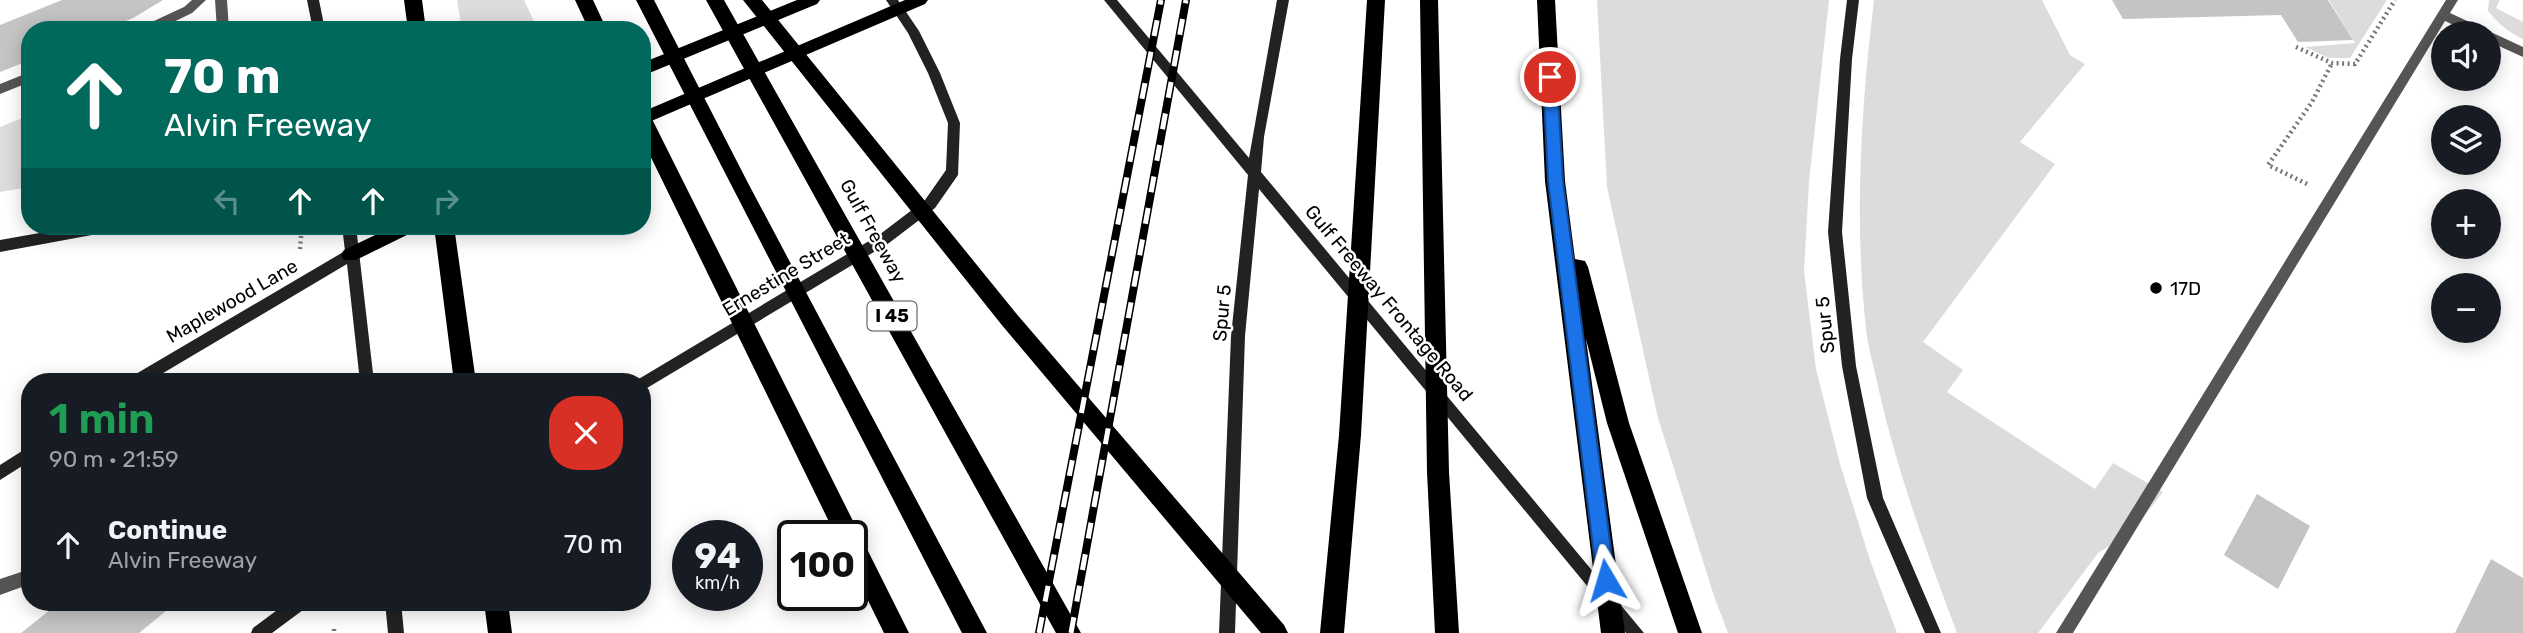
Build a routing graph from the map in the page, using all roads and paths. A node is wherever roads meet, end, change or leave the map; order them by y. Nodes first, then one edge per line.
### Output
1 (200, 0) edge
2 (221, 0) edge
3 (313, 0) edge
4 (413, 0) edge
5 (584, 0) edge
6 (645, 0) edge
7 (715, 0) edge
8 (752, 0) edge
9 (812, 0) edge
10 (892, 0) edge
11 (920, 0) edge
12 (1110, 0) edge
13 (1283, 0) edge
14 (1376, 0) edge
15 (1429, 0) edge
16 (1546, 0) edge
17 (1853, 0) edge
18 (2395, 0) edge
19 (2452, 0) edge
20 (2444, 15) junction
21 (164, 21) edge
22 (222, 21) edge
23 (317, 21) edge
24 (416, 21) edge
25 (594, 21) edge
26 (2457, 21) edge
27 (2501, 42) edge
28 (2296, 47) dead end
29 (2523, 52) edge
30 (2332, 63) junction
31 (651, 66) edge
32 (21, 81) edge
33 (0, 89) edge
34 (651, 115) edge
35 (651, 137) edge
36 (1555, 181) junction
37 (2333, 197) junction
38 (56, 235) edge
39 (301, 235) edge
40 (349, 235) edge
41 (391, 235) edge
42 (445, 235) edge
43 (0, 246) edge
44 (350, 255) junction
45 (299, 259) dead end
46 (149, 373) edge
47 (366, 373) edge
48 (465, 373) edge
49 (651, 380) edge
50 (21, 459) edge
51 (0, 473) edge
52 (840, 520) edge
53 (868, 575) edge
54 (21, 579) edge
55 (0, 587) edge
56 (289, 611) edge
57 (394, 611) edge
58 (497, 611) edge
59 (259, 633) edge
60 (396, 633) edge
61 (500, 633) edge
62 (897, 633) edge
63 (975, 633) edge
64 (1069, 633) edge
65 (1227, 633) edge
66 (1276, 633) edge
67 (1332, 633) edge
68 (1447, 633) edge
69 (1613, 633) edge
70 (1636, 633) edge
71 (1690, 633) edge
72 (1933, 633) edge
73 (2064, 633) edge

1 - 21 lane
2 - 22 lane
3 - 23 main road
4 - 24 highway
5 - 25 highway
6 - 63 highway
7 - 64 highway, Gulf Freeway / I 45
8 - 66 highway
9 - 31 main road
10 - 49 main road, Ernestine Street
11 - 34 main road
12 - 70 main road, Gulf Freeway Frontage Road
13 - 65 main road, Spur 5
14 - 67 highway
15 - 68 highway
16 - 36 highway
17 - 72 main road, Spur 5
18 - 30 path
19 - 20 lane
20 - 26 lane
20 - 37 lane
27 - 29 lane
28 - 30 path
30 - 37 path
32 - 33 lane
35 - 52 highway
36 - 69 highway
36 - 71 highway
37 - 73 lane
38 - 43 main road
39 - 45 path
40 - 44 main road
41 - 44 main road
42 - 48 highway
44 - 46 main road, Maplewood Lane
44 - 47 main road
50 - 51 main road
53 - 62 highway
54 - 55 lane
56 - 59 main road
57 - 60 main road
58 - 61 highway

